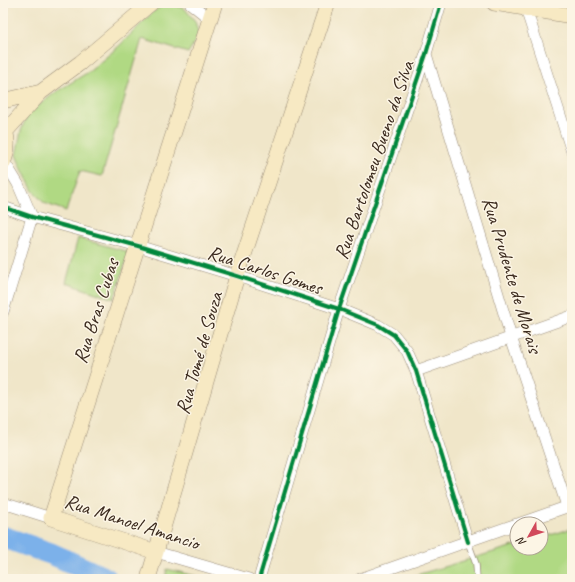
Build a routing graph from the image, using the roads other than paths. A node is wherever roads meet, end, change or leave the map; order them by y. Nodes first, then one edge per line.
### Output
1 (151, 3) edge
2 (190, 3) edge
3 (216, 3) edge
4 (328, 3) edge
5 (441, 3) edge
6 (494, 3) edge
7 (526, 9) junction
8 (572, 16) edge
9 (210, 19) junction
10 (426, 54) junction
11 (40, 92) junction
12 (3, 101) edge
13 (4, 128) edge
14 (572, 152) edge
15 (3, 162) edge
16 (3, 207) edge
17 (32, 217) junction
18 (138, 246) junction
19 (237, 276) junction
20 (340, 309) junction
21 (3, 312) edge
22 (572, 316) edge
23 (511, 337) junction
24 (416, 371) junction
25 (3, 503) edge
26 (569, 506) edge
27 (541, 516) edge
28 (51, 518) junction
29 (509, 527) edge
30 (468, 542) junction
31 (156, 552) junction
32 (148, 579) edge
33 (248, 579) edge
34 (259, 579) edge
35 (360, 579) edge
36 (476, 579) edge

1 - 11 street
2 - 9 street
3 - 9 street, Rua Bras Cubas
4 - 19 street, Rua Tomé de Souza
5 - 10 street, Rua Bartolomeu Bueno da Silva
6 - 7 street
7 - 8 street
7 - 14 street
9 - 18 street, Rua Bras Cubas
10 - 20 street, Rua Bartolomeu Bueno da Silva
10 - 23 street, Rua Prudente de Morais
11 - 12 street
11 - 13 street
13 - 15 street
15 - 17 street
16 - 17 street, Rua Carlos Gomes
17 - 18 street, Rua Carlos Gomes
17 - 21 street
18 - 19 street, Rua Carlos Gomes
18 - 28 street, Rua Bras Cubas
19 - 20 street, Rua Carlos Gomes
19 - 31 street, Rua Tomé de Souza
20 - 24 street, Rua Carlos Gomes
20 - 34 street, Rua Bartolomeu Bueno da Silva
22 - 23 street
23 - 24 street
23 - 26 street, Rua Prudente de Morais
24 - 30 street, Rua Carlos Gomes
25 - 28 street, Rua Manoel Amancio
26 - 27 street
28 - 31 street, Rua Manoel Amancio
29 - 30 street
30 - 35 street
30 - 36 lane
31 - 32 street, Rua Tomé de Souza
31 - 33 street, Rua Manoel Amancio

